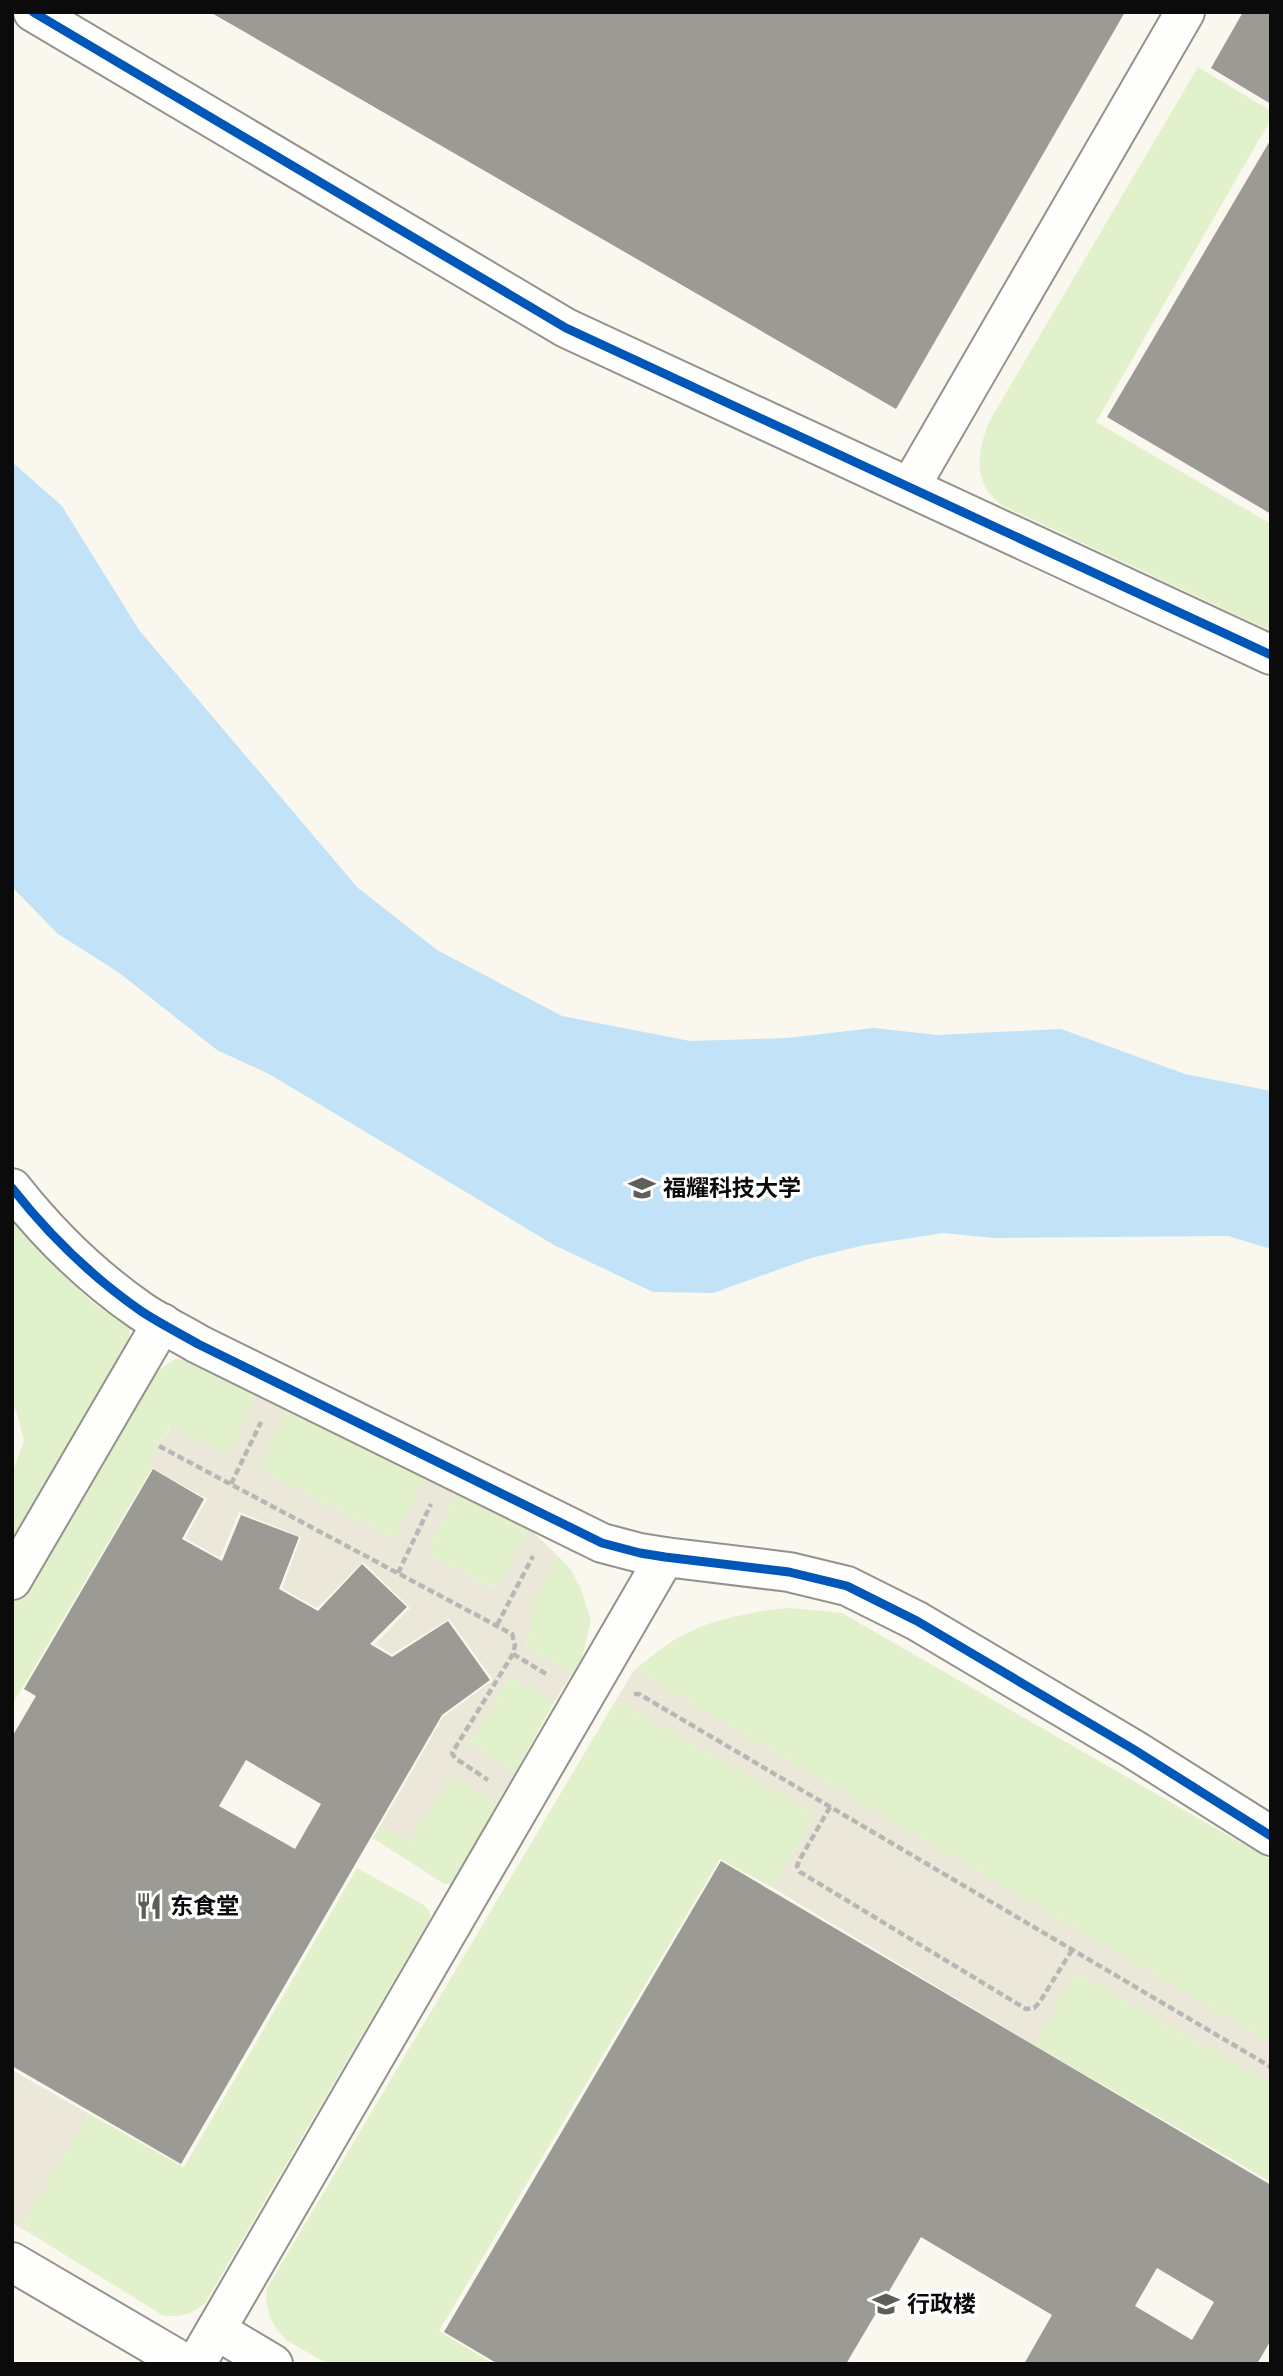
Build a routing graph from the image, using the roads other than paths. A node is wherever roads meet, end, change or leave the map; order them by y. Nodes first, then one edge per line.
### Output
1 (33, 12) edge
2 (1185, 12) edge
3 (910, 487) junction
4 (1271, 655) edge
5 (12, 1188) edge
6 (162, 1323) junction
7 (665, 1557) junction
8 (12, 1580) edge
9 (1271, 1836) edge
10 (12, 2262) edge
11 (216, 2330) junction
12 (186, 2364) edge
13 (196, 2364) edge
14 (273, 2364) edge

1 - 3 street
2 - 3 street
3 - 4 street
5 - 6 street
6 - 7 street
6 - 8 street
7 - 9 street
7 - 11 street
10 - 12 street
11 - 13 street
11 - 14 street

